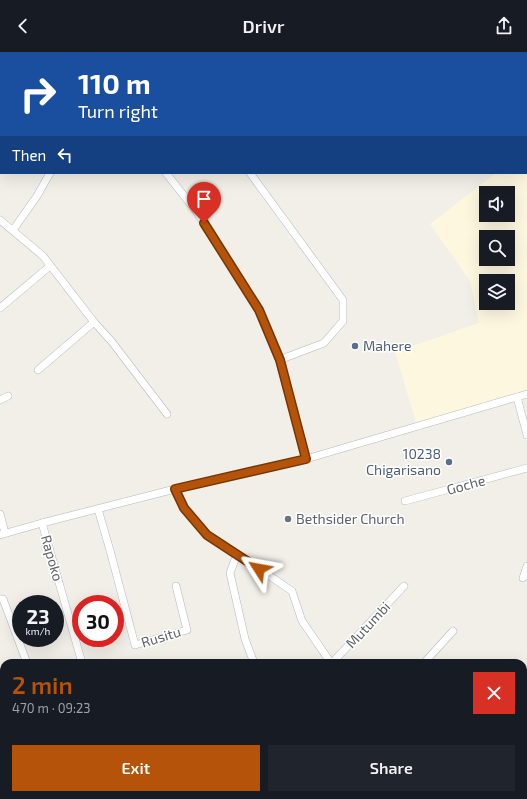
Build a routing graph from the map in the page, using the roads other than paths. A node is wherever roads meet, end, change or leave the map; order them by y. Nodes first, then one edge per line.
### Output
1 (49, 174) edge
2 (167, 174) edge
3 (251, 174) edge
4 (0, 220) edge
5 (13, 230) junction
6 (50, 266) junction
7 (0, 308) edge
8 (94, 322) junction
9 (280, 360) junction
10 (38, 370) dead end
11 (527, 394) edge
12 (8, 396) dead end
13 (517, 398) junction
14 (0, 400) edge
15 (167, 414) dead end
16 (527, 434) edge
17 (306, 459) junction
18 (527, 468) edge
19 (175, 489) junction
20 (405, 501) dead end
21 (98, 509) junction
22 (0, 514) edge
23 (42, 523) junction
24 (2, 534) edge
25 (237, 554) junction
26 (527, 566) edge
27 (523, 578) dead end
28 (176, 586) dead end
29 (404, 586) dead end
30 (2, 599) edge
31 (453, 631) dead end
32 (25, 659) edge
33 (81, 659) edge
34 (252, 659) edge
35 (329, 659) edge
36 (336, 659) edge
37 (428, 659) edge

1 - 5 street
2 - 9 street
3 - 9 street
4 - 5 street
5 - 6 street
6 - 7 street
6 - 8 street
8 - 10 street
8 - 15 street
9 - 17 street
11 - 13 street
12 - 14 street
13 - 16 street
13 - 17 street
17 - 19 street
18 - 20 street, Goche
19 - 21 street
19 - 25 street
21 - 23 street
21 - 28 street, Rusitu
22 - 24 street
23 - 24 street
23 - 33 street, Rapoko
25 - 34 street
25 - 35 street
26 - 27 street
29 - 36 street, Mutumbi
30 - 32 street
31 - 37 street

